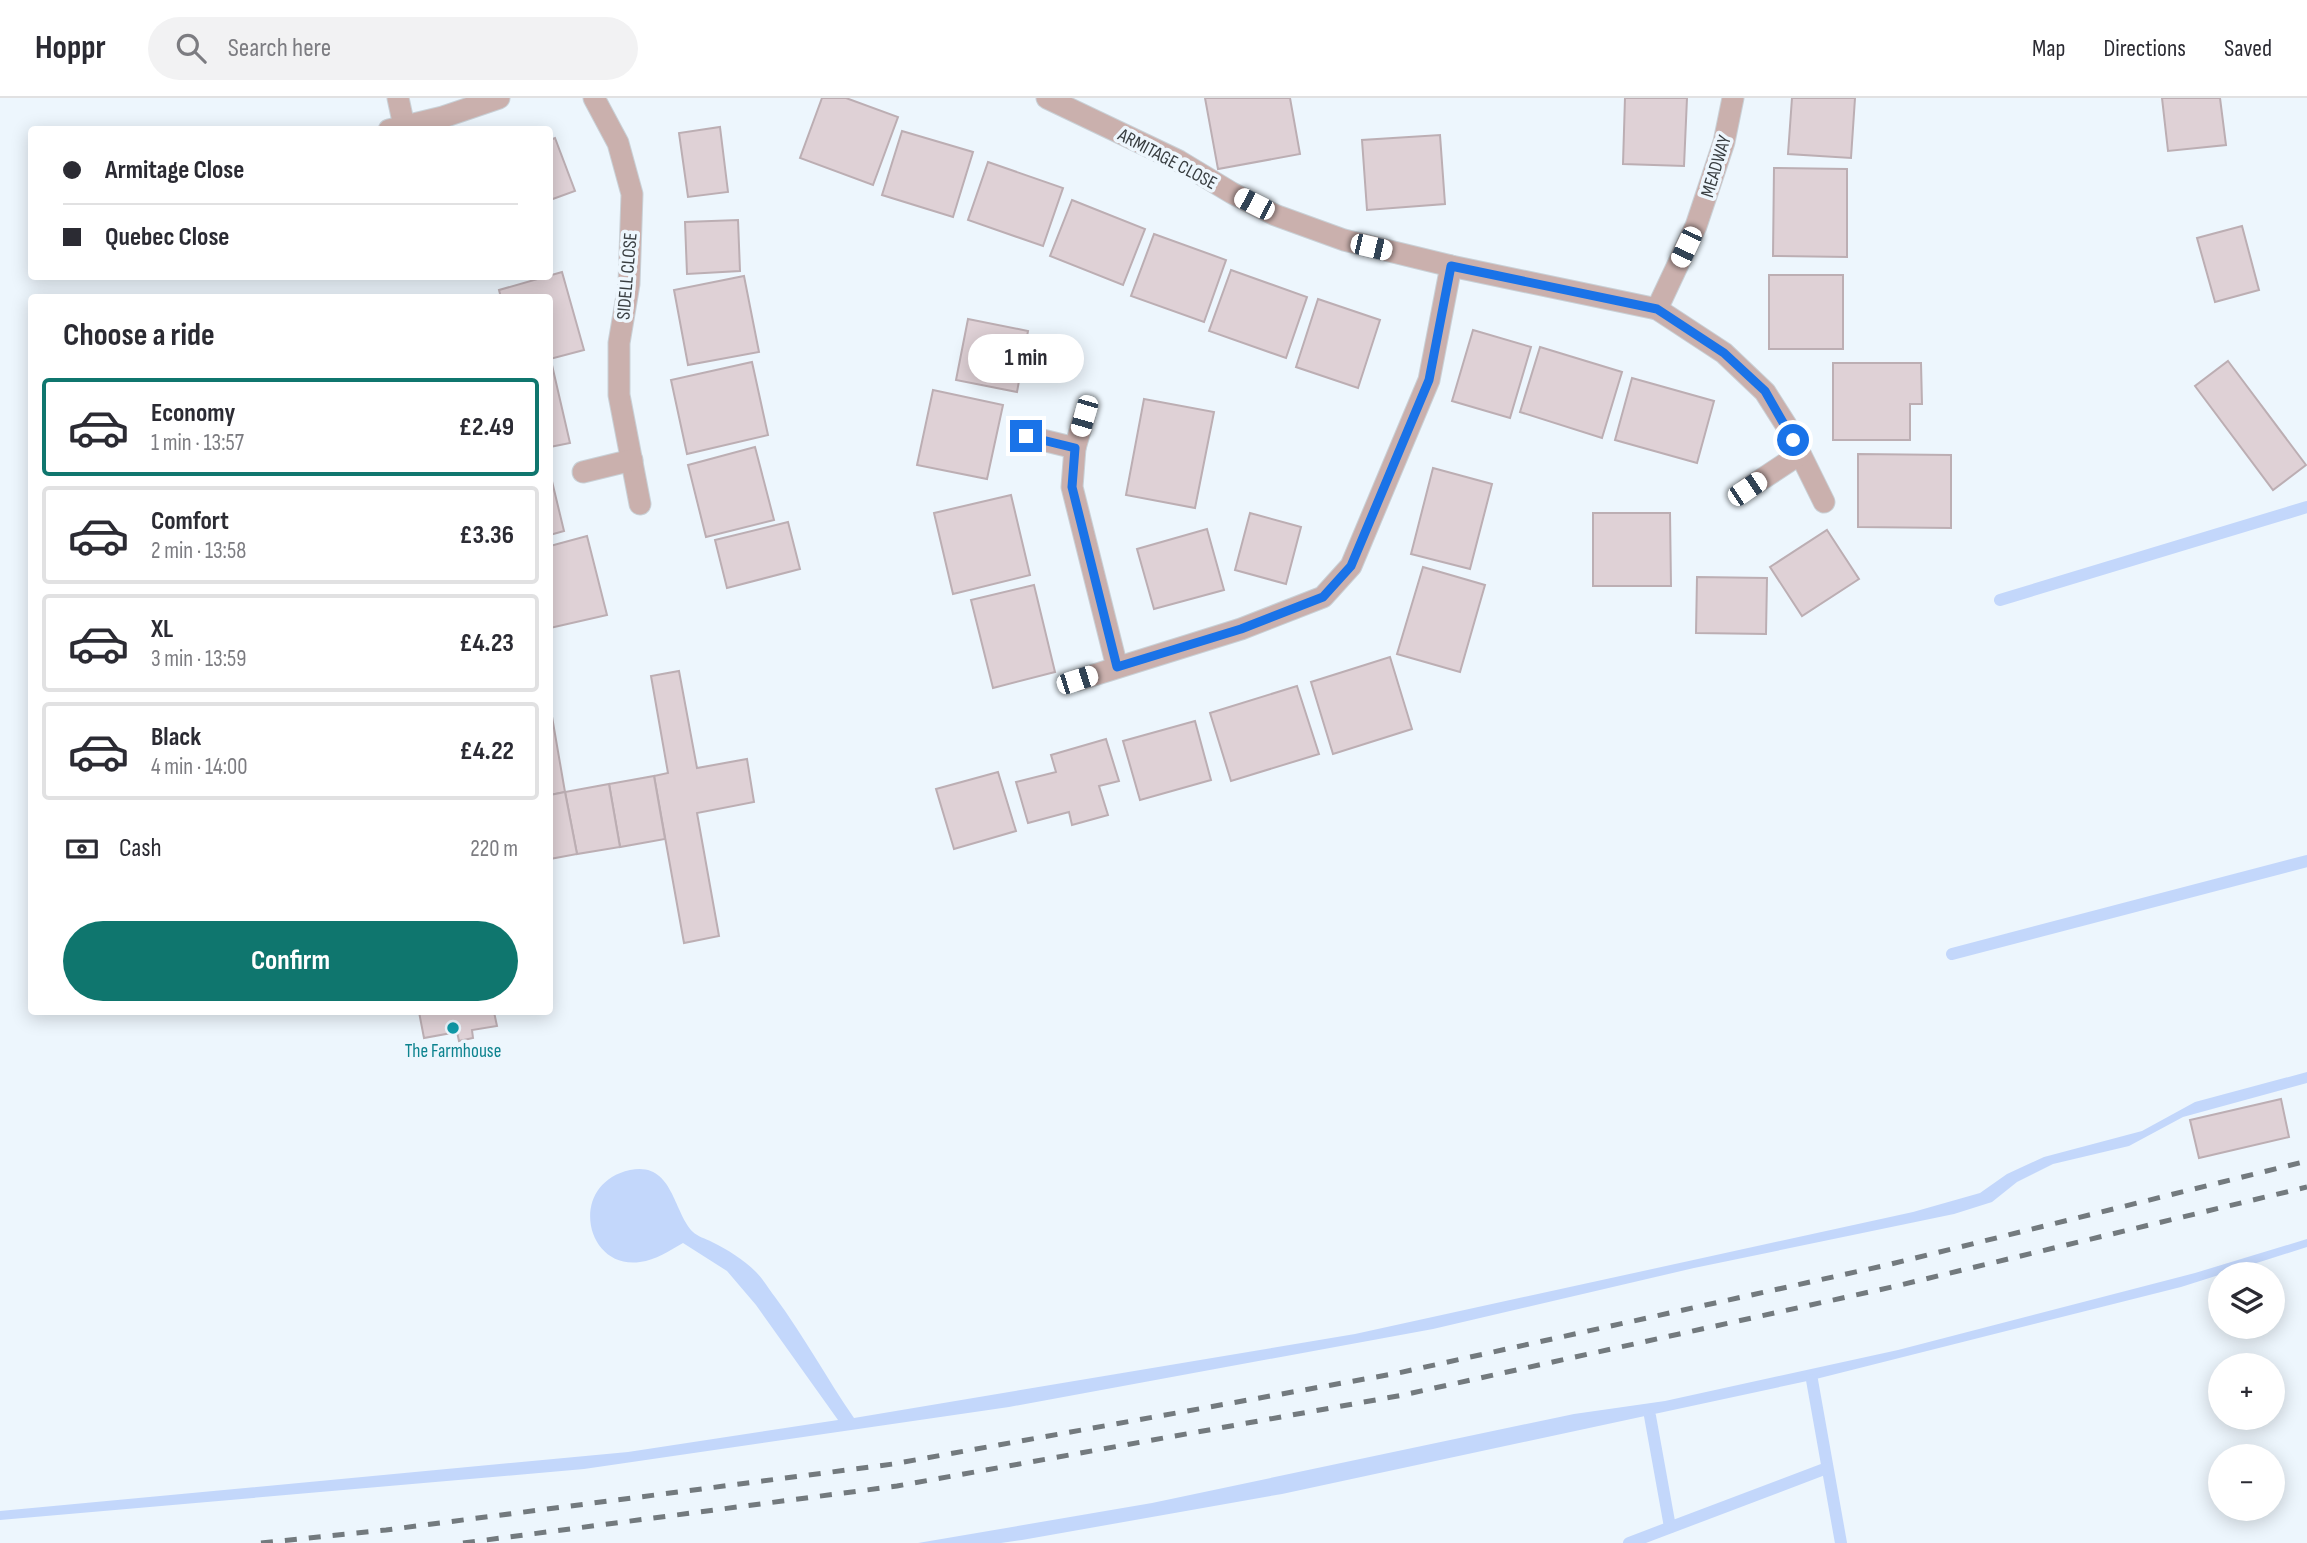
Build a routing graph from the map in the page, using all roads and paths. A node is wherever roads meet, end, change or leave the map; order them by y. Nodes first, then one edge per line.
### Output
1 (398, 98) edge
2 (499, 98) edge
3 (594, 98) edge
4 (1047, 98) edge
5 (1733, 98) edge
6 (397, 126) edge
7 (405, 126) edge
8 (1451, 266) junction
9 (1657, 309) junction
10 (1084, 416) dead end
11 (1026, 436) dead end
12 (1075, 448) junction
13 (1800, 454) junction
14 (632, 460) junction
15 (583, 472) dead end
16 (1747, 489) dead end
17 (1824, 502) dead end
18 (640, 504) dead end
19 (1117, 667) junction
20 (1077, 680) dead end

1 - 6 street
2 - 7 street
3 - 14 street, SIDELL CLOSE
4 - 8 street, ARMITAGE CLOSE
5 - 9 street, MEADWAY
8 - 9 street, ARMITAGE CLOSE
8 - 19 street
9 - 13 street, ARMITAGE CLOSE
10 - 12 street
11 - 12 street
12 - 19 street
13 - 16 street
13 - 17 street, ARMITAGE CLOSE
14 - 15 street
14 - 18 street, SIDELL CLOSE
19 - 20 street

